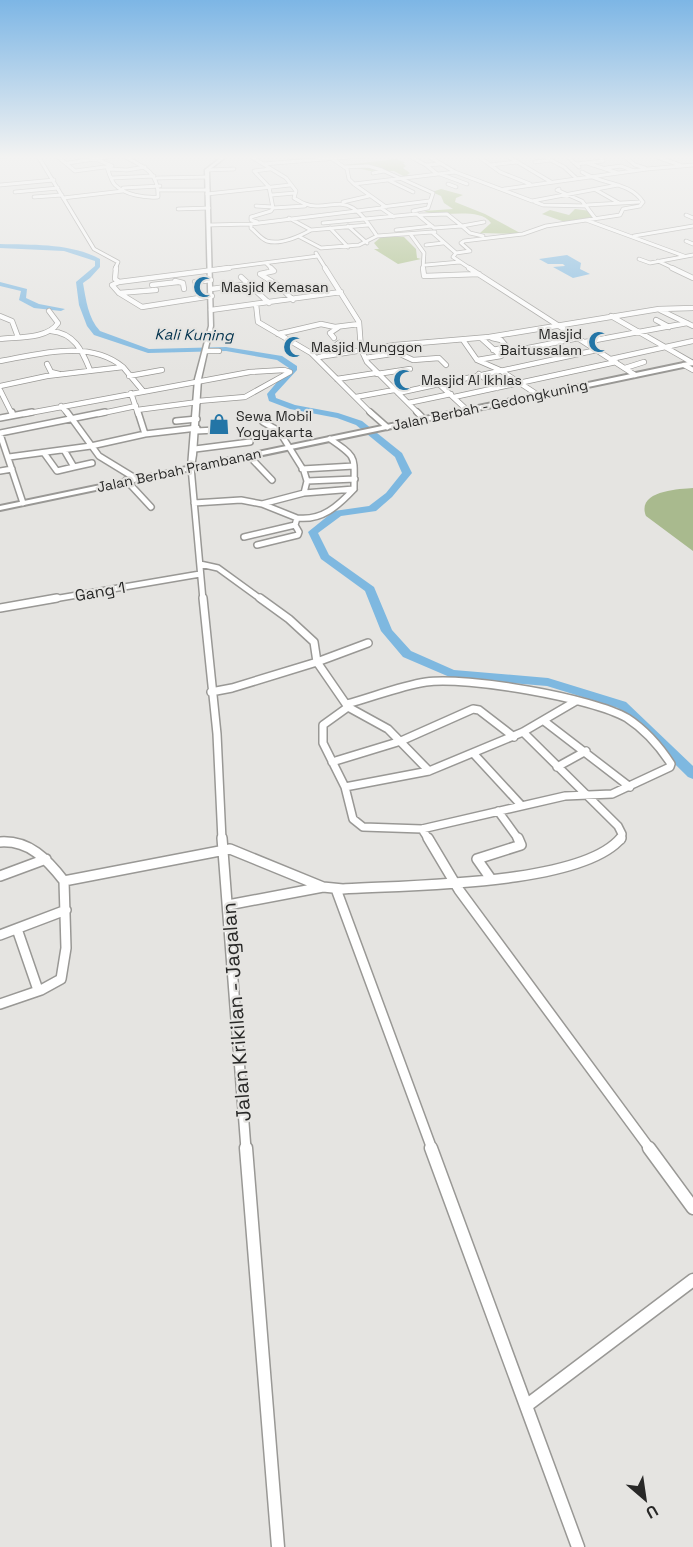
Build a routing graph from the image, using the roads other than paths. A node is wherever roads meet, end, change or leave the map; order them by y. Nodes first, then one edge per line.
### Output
1 (82, 228) edge
2 (210, 228) edge
3 (251, 228) edge
4 (327, 228) edge
5 (329, 228) edge
6 (350, 228) edge
7 (371, 228) edge
8 (437, 228) edge
9 (465, 228) edge
10 (540, 228) edge
11 (608, 228) edge
12 (681, 228) edge
13 (433, 229) junction
14 (310, 230) joint
15 (396, 230) dead end
16 (286, 234) dead end
17 (411, 235) junction
18 (377, 236) junction
19 (300, 237) junction
20 (633, 237) junction
21 (290, 238) junction
22 (487, 238) junction
23 (686, 241) dead end
24 (367, 243) junction
25 (443, 243) junction
26 (426, 245) dead end
27 (692, 246) edge
28 (348, 247) junction
29 (321, 248) junction
30 (456, 254) junction
31 (693, 255) edge
32 (318, 256) junction
33 (684, 256) junction
34 (639, 260) dead end
35 (658, 261) junction
36 (460, 262) junction
37 (266, 263) junction
38 (426, 265) dead end
39 (211, 270) junction
40 (479, 274) junction
41 (169, 276) junction
42 (241, 277) dead end
43 (693, 278) edge
44 (146, 279) junction
45 (211, 280) junction
46 (119, 282) junction
47 (178, 282) junction
48 (195, 282) dead end
49 (250, 284) junction
50 (154, 288) junction
51 (184, 289) dead end
52 (211, 289) junction
53 (340, 292) junction
54 (119, 293) junction
55 (212, 296) junction
56 (293, 300) junction
57 (269, 303) junction
58 (256, 304) junction
59 (166, 305) junction
60 (693, 308) edge
61 (659, 309) junction
62 (212, 310) junction
63 (49, 311) dead end
64 (0, 316) edge
65 (611, 316) junction
66 (656, 320) dead end
67 (359, 324) junction
68 (556, 325) junction
69 (691, 325) edge
70 (340, 326) junction
71 (669, 327) junction
72 (50, 331) junction
73 (638, 332) junction
74 (278, 334) junction
75 (18, 337) junction
76 (334, 338) dead end
77 (481, 338) junction
78 (490, 338) junction
79 (579, 338) junction
80 (0, 339) edge
81 (462, 340) junction
82 (693, 341) edge
83 (585, 342) junction
84 (339, 343) dead end
85 (496, 344) dead end
86 (666, 347) junction
87 (361, 349) junction
88 (493, 350) junction
89 (597, 350) junction
90 (82, 351) junction
91 (206, 351) junction
92 (219, 351) dead end
93 (513, 351) dead end
94 (580, 354) junction
95 (318, 357) junction
96 (365, 358) junction
97 (587, 358) dead end
98 (611, 359) junction
99 (477, 360) junction
100 (0, 361) edge
101 (616, 362) junction
102 (644, 362) dead end
103 (693, 363) edge
104 (47, 364) dead end
105 (446, 365) dead end
106 (684, 365) junction
107 (73, 366) dead end
108 (123, 367) junction
109 (625, 368) junction
110 (410, 369) dead end
111 (90, 370) junction
112 (162, 370) dead end
113 (500, 370) junction
114 (693, 370) edge
115 (77, 372) junction
116 (146, 373) junction
117 (376, 373) junction
118 (60, 374) junction
119 (479, 374) junction
120 (635, 375) junction
121 (129, 376) junction
122 (337, 378) junction
123 (199, 381) junction
124 (152, 382) dead end
125 (521, 383) junction
126 (439, 384) junction
127 (0, 386) edge
128 (497, 388) junction
129 (0, 390) edge
130 (143, 391) junction
131 (396, 392) junction
132 (131, 393) junction
133 (453, 395) junction
134 (538, 395) junction
135 (356, 397) junction
136 (198, 401) junction
137 (408, 403) junction
138 (8, 406) junction
139 (61, 406) junction
140 (0, 408) edge
141 (137, 408) junction
142 (467, 410) junction
143 (13, 415) junction
144 (0, 418) edge
145 (423, 418) junction
146 (73, 419) junction
147 (197, 419) junction
148 (176, 421) dead end
149 (263, 422) dead end
150 (387, 427) junction
151 (196, 430) junction
152 (216, 430) dead end
153 (0, 433) edge
154 (358, 433) joint
155 (145, 434) junction
156 (330, 439) junction
157 (250, 442) dead end
158 (91, 446) junction
159 (287, 448) junction
160 (195, 449) junction
161 (64, 450) junction
162 (5, 453) edge
163 (44, 453) junction
164 (249, 456) junction
165 (92, 463) dead end
166 (354, 466) junction
167 (74, 467) junction
168 (191, 467) junction
169 (12, 469) junction
170 (302, 469) junction
171 (175, 470) junction
172 (0, 471) edge
173 (192, 477) junction
174 (135, 478) junction
175 (355, 479) junction
176 (126, 480) junction
177 (272, 480) dead end
178 (308, 481) junction
179 (354, 489) junction
180 (304, 493) junction
181 (23, 503) junction
182 (194, 503) junction
183 (262, 504) junction
184 (151, 507) dead end
185 (0, 508) edge
186 (296, 521) junction
187 (244, 537) dead end
188 (256, 545) dead end
189 (200, 564) junction
190 (200, 574) junction
191 (0, 608) edge
192 (368, 643) dead end
193 (317, 663) junction
194 (211, 692) junction
195 (576, 701) junction
196 (348, 705) junction
197 (544, 721) junction
198 (523, 732) junction
199 (514, 737) junction
200 (401, 741) junction
201 (586, 751) junction
202 (473, 753) junction
203 (332, 762) junction
204 (557, 767) junction
205 (429, 771) junction
206 (630, 787) junction
207 (345, 788) junction
208 (587, 793) junction
209 (521, 805) junction
210 (498, 812) junction
211 (423, 829) junction
212 (0, 842) edge
213 (222, 849) junction
214 (46, 859) junction
215 (0, 876) edge
216 (490, 879) junction
217 (64, 881) junction
218 (453, 881) junction
219 (323, 887) junction
220 (336, 889) junction
221 (228, 905) junction
222 (66, 910) junction
223 (17, 928) junction
224 (0, 935) edge
225 (38, 990) junction
226 (0, 1004) edge
227 (693, 1208) edge
228 (693, 1280) edge
229 (526, 1406) junction
230 (278, 1547) edge
231 (578, 1547) edge

1 - 46 street
2 - 39 street
3 - 21 street
4 - 14 street
5 - 28 street
6 - 24 street
7 - 18 street
8 - 13 street
9 - 22 street
10 - 22 street
11 - 20 street
12 - 20 street
13 - 15 street
13 - 17 street
13 - 25 street
14 - 19 street
16 - 21 street
17 - 18 street
17 - 40 street
18 - 24 street
19 - 21 street
19 - 29 street
20 - 33 street
22 - 30 street
23 - 27 street
24 - 28 street
25 - 26 street
25 - 30 street
28 - 29 street
29 - 32 street
30 - 36 street
31 - 33 street
32 - 37 street
32 - 53 street
33 - 35 street
34 - 35 street
35 - 43 street
36 - 38 street
36 - 40 street
37 - 39 street
37 - 56 street
39 - 41 street
39 - 45 street
40 - 68 street
41 - 44 street
41 - 47 street
42 - 49 street
44 - 46 street
44 - 50 street
45 - 48 street
45 - 52 street
46 - 54 street
47 - 50 street
47 - 51 street
49 - 52 street
49 - 57 street
50 - 54 street
50 - 59 street
52 - 55 street
53 - 56 street
53 - 67 street
54 - 59 street
55 - 59 street
55 - 62 street
56 - 57 street
57 - 58 street
58 - 62 street
58 - 74 street
60 - 61 street
61 - 65 street
61 - 69 street
62 - 91 street
63 - 72 street
64 - 75 street
65 - 68 street
65 - 73 street
66 - 71 street
67 - 70 street
67 - 87 street
68 - 78 street
68 - 79 street
69 - 71 street
70 - 74 street
70 - 76 street
71 - 73 street
72 - 75 street
72 - 90 street
73 - 83 street
73 - 86 street
74 - 95 street
75 - 80 street
77 - 78 street
77 - 81 street
77 - 88 street
78 - 85 street
78 - 88 street
79 - 83 street
79 - 93 street
81 - 87 street
81 - 99 street
82 - 86 street
83 - 89 street
84 - 95 street
86 - 98 street
86 - 103 street
87 - 95 street
87 - 96 street
88 - 99 street
89 - 94 street
89 - 98 street
90 - 100 street
90 - 108 street
90 - 111 street
91 - 92 street
91 - 123 street
94 - 97 street
94 - 113 street
95 - 122 street
96 - 105 street
96 - 117 street
98 - 101 street
99 - 113 street
101 - 109 street
101 - 125 street
102 - 109 street
103 - 106 main road, Jalan Berbah - Gedongkuning
104 - 118 street
106 - 114 street
106 - 120 main road, Jalan Berbah - Gedongkuning
107 - 115 street
108 - 111 street
108 - 121 street
109 - 120 street
110 - 117 street
111 - 115 street
112 - 116 street
113 - 119 street
113 - 125 street
115 - 118 street
116 - 121 street
116 - 124 street
117 - 122 street
117 - 131 street
118 - 127 street
119 - 126 street
119 - 128 street
120 - 134 main road, Jalan Berbah - Gedongkuning
121 - 130 street
122 - 135 street
123 - 130 street
123 - 136 street
123 - 136 street
125 - 128 street
125 - 134 street
126 - 131 street
126 - 133 street
128 - 133 street
129 - 138 street
130 - 132 street
131 - 135 street
131 - 137 street
132 - 139 street
132 - 141 street
133 - 137 street
133 - 142 street
134 - 142 main road, Jalan Berbah - Gedongkuning
135 - 150 street
136 - 141 street
136 - 147 street
137 - 145 street
138 - 140 street
138 - 143 street
139 - 143 street
139 - 146 street
141 - 146 street
141 - 155 street
142 - 145 main road, Jalan Berbah - Gedongkuning
143 - 144 street
145 - 150 main road, Jalan Berbah - Gedongkuning
146 - 153 street
146 - 158 street
147 - 148 street
147 - 151 street
149 - 159 street
150 - 154 main road, Jalan Berbah - Gedongkuning
151 - 152 street
151 - 155 street
151 - 160 street
153 - 162 street
154 - 156 main road, Jalan Berbah Prambanan
155 - 158 street
156 - 159 main road, Jalan Berbah Prambanan
156 - 166 street
157 - 160 street
158 - 161 street
158 - 174 street
159 - 164 main road, Jalan Berbah Prambanan
159 - 170 street
160 - 168 street
161 - 163 street
161 - 167 street
162 - 163 street
162 - 169 street
163 - 167 street
164 - 168 main road, Jalan Berbah Prambanan
164 - 177 street
165 - 167 street
166 - 170 street
166 - 175 street
168 - 171 main road, Jalan Berbah Prambanan
168 - 173 street, Jalan Krikilan - Jagalan
169 - 172 street
169 - 181 street
170 - 178 street
171 - 173 main road
171 - 174 main road, Jalan Berbah Prambanan
173 - 182 street, Jalan Krikilan - Jagalan
174 - 176 main road, Jalan Berbah Prambanan
175 - 178 street
175 - 179 street
176 - 181 main road, Jalan Berbah Prambanan
176 - 184 street
178 - 180 street
179 - 180 street
179 - 186 street
180 - 183 street
181 - 185 main road, Jalan Berbah Prambanan
182 - 183 street
182 - 189 street, Jalan Krikilan - Jagalan
183 - 186 street
186 - 187 street
186 - 188 street
189 - 190 street, Jalan Krikilan - Jagalan
189 - 193 street
190 - 191 street, Gang 1
190 - 194 street, Jalan Krikilan - Jagalan
192 - 193 street
193 - 194 street
193 - 196 street
194 - 213 street, Jalan Krikilan - Jagalan
195 - 196 street
195 - 197 street
195 - 206 street
196 - 200 street
196 - 203 street
197 - 198 street
197 - 201 street
198 - 199 street
198 - 204 street
199 - 200 street
199 - 202 street
200 - 203 street
200 - 205 street
201 - 204 street
201 - 206 street
202 - 205 street
202 - 209 street
203 - 207 street
204 - 208 street
205 - 207 street
206 - 208 street
207 - 211 street
208 - 209 street
208 - 216 street
209 - 210 street
210 - 211 street
210 - 216 street
211 - 218 street
212 - 214 street
213 - 217 street
213 - 219 street
213 - 221 street, Jalan Krikilan - Jagalan
214 - 215 street
214 - 217 street
216 - 218 street
217 - 222 street
218 - 220 street
218 - 227 street
219 - 220 street
219 - 221 street
220 - 229 street
221 - 230 street, Jalan Krikilan - Jagalan
222 - 223 street
222 - 225 street
223 - 224 street
223 - 225 street
225 - 226 street
228 - 229 street
229 - 231 street

